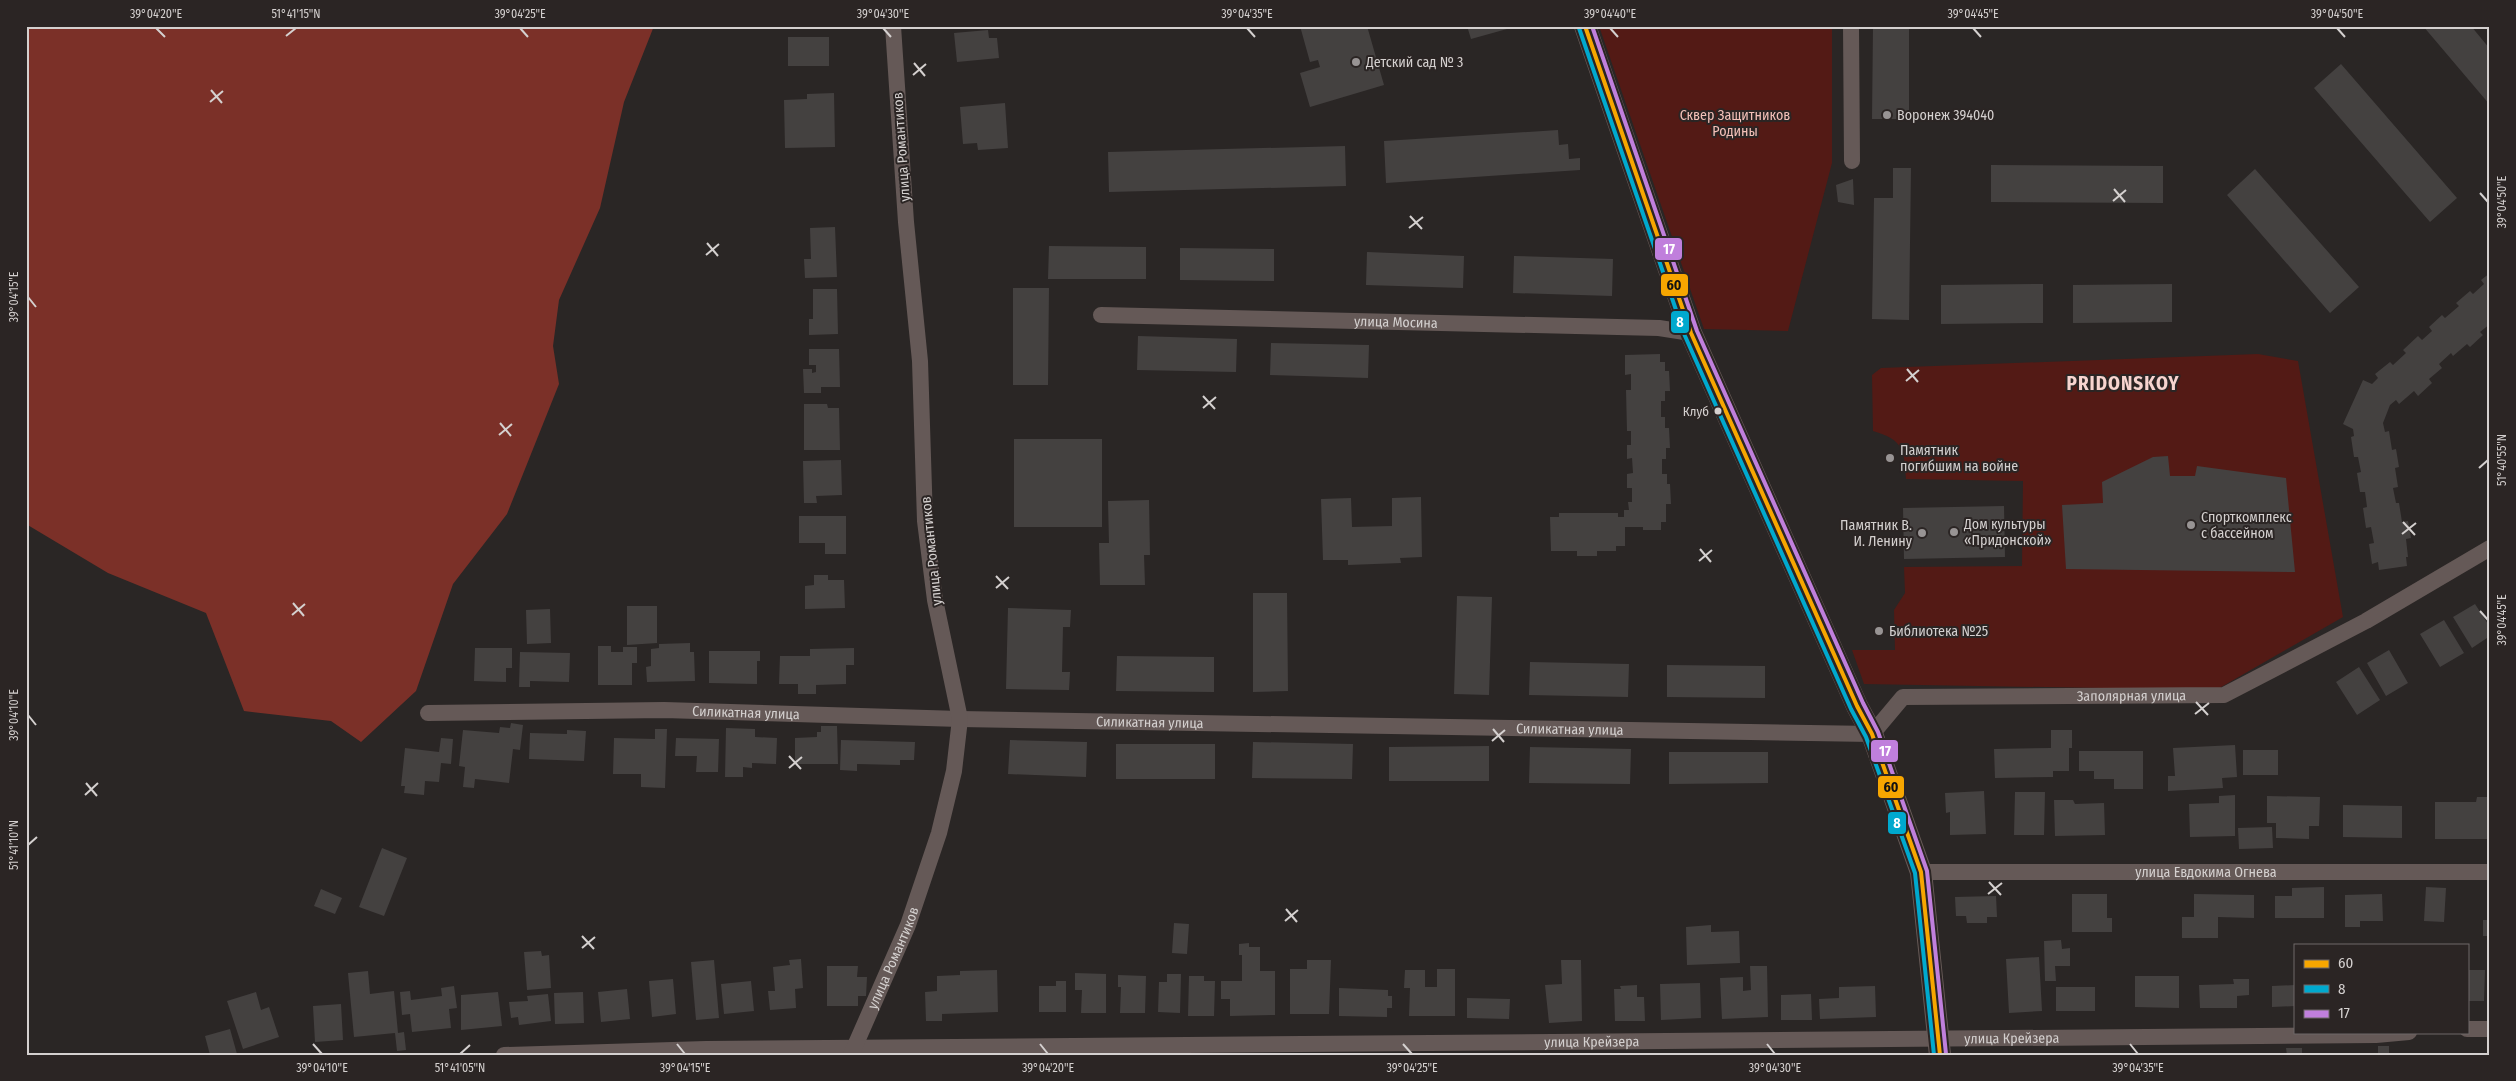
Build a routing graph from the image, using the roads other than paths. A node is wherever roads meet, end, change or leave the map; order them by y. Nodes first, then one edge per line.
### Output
1 (893, 26) edge
2 (1585, 26) edge
3 (1851, 26) edge
4 (1852, 161) dead end
5 (1101, 315) dead end
6 (1691, 333) junction
7 (2490, 548) edge
8 (428, 713) dead end
9 (960, 719) junction
10 (1872, 734) junction
11 (1921, 872) junction
12 (2490, 872) edge
13 (2468, 1029) edge
14 (2490, 1029) edge
15 (2387, 1034) edge
16 (1939, 1047) edge
17 (852, 1052) edge
18 (504, 1055) edge

1 - 9 street, улица Романтиков
2 - 6 street
3 - 4 street
5 - 6 street, улица Мосина
6 - 10 street
7 - 10 street, Заполярная улица
8 - 9 street, Силикатная улица
9 - 10 street, Силикатная улица
9 - 17 street, улица Романтиков
10 - 11 street
11 - 12 street, улица Евдокима Огнева
11 - 16 street
13 - 14 street
15 - 16 street, улица Крейзера
16 - 17 street, улица Крейзера
17 - 18 street, улица Крейзера

